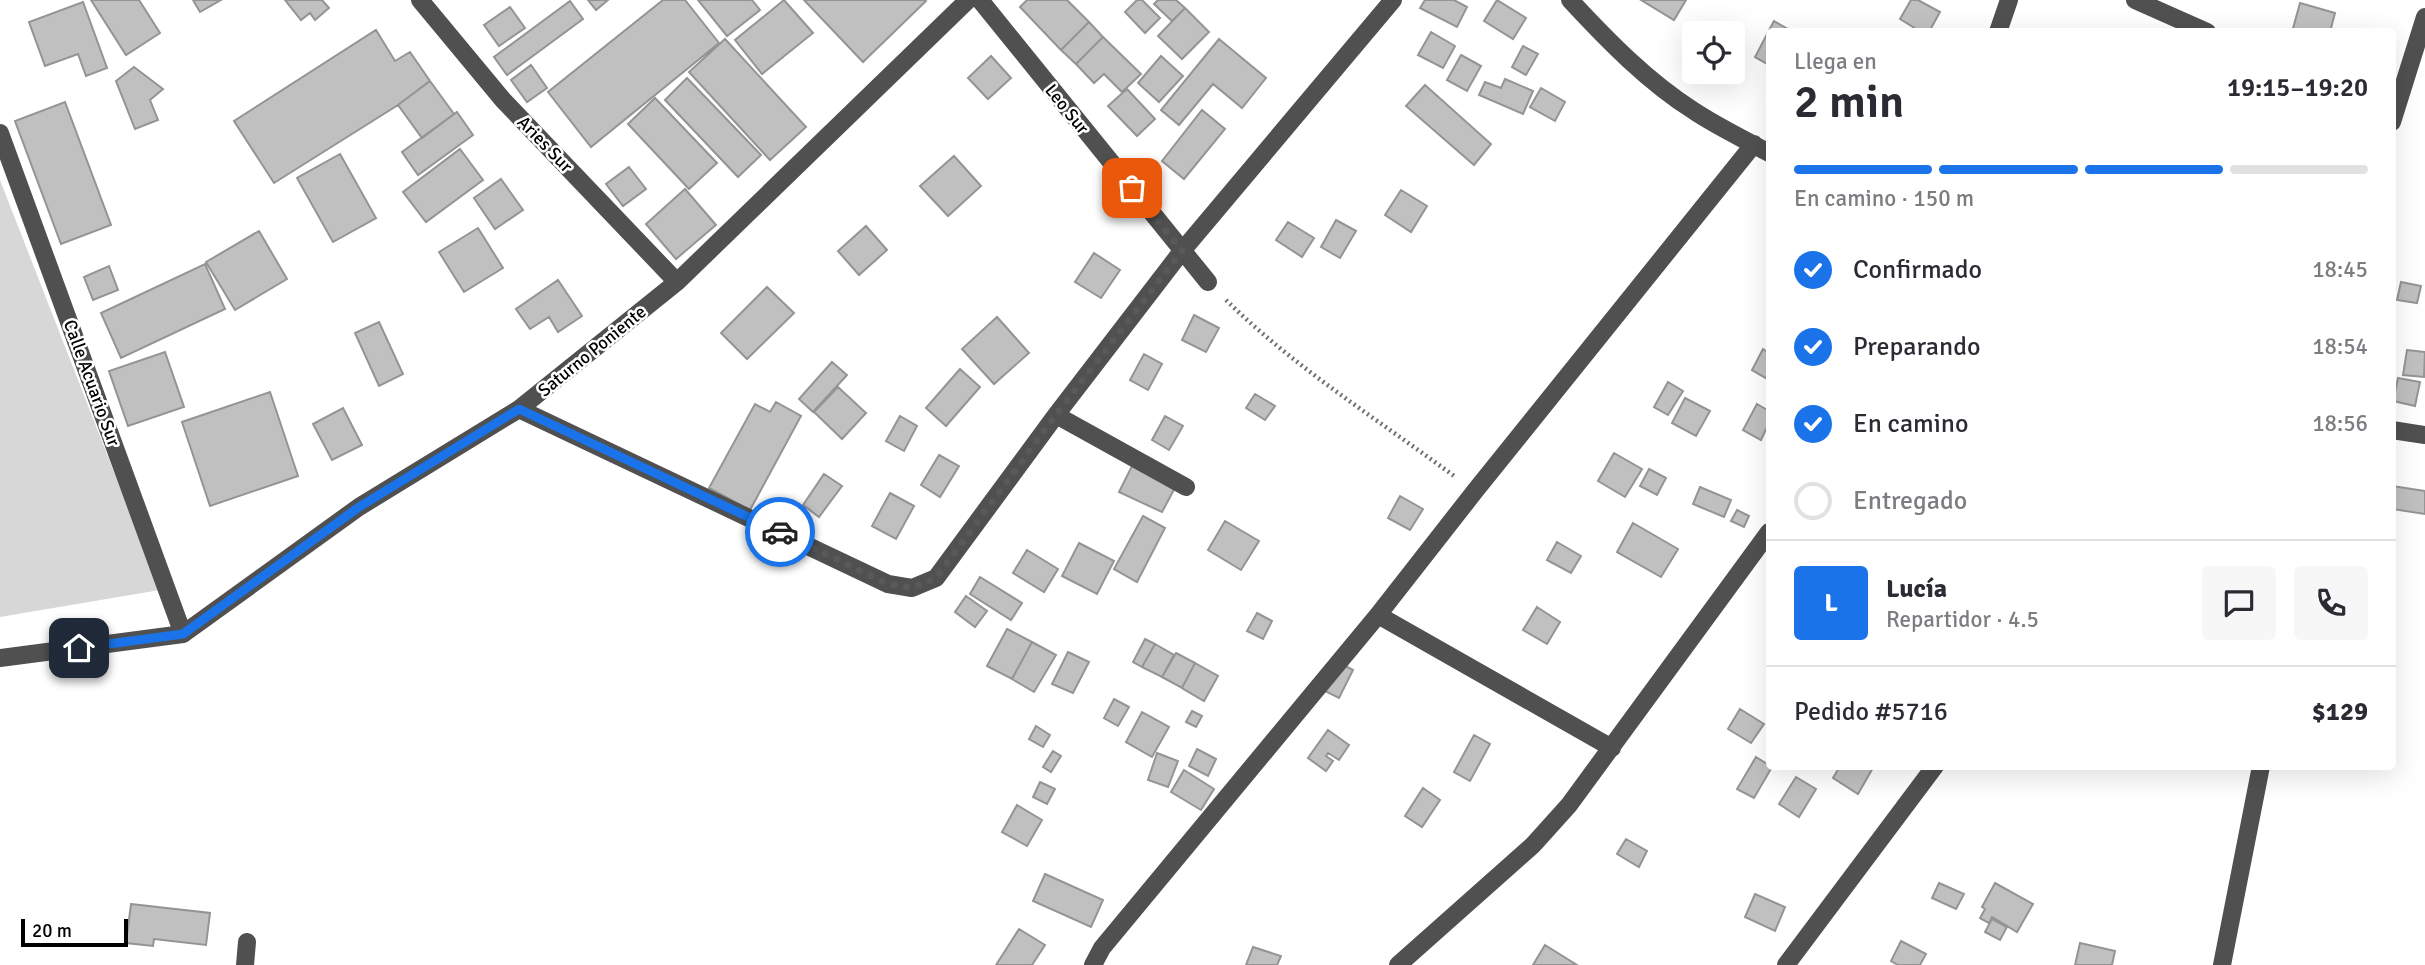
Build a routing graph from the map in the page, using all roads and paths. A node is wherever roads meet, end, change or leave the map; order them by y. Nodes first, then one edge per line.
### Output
1 (420, 0) edge
2 (968, 0) edge
3 (980, 0) edge
4 (1393, 0) edge
5 (1570, 0) edge
6 (2009, 0) edge
7 (2135, 0) edge
8 (2425, 17) edge
9 (1999, 28) edge
10 (2198, 28) edge
11 (2396, 107) edge
12 (0, 133) edge
13 (1761, 149) edge
14 (1182, 251) junction
15 (677, 282) junction
16 (1208, 282) joint
17 (519, 409) junction
18 (1056, 415) junction
19 (2396, 431) edge
20 (2425, 435) edge
21 (1185, 487) dead end
22 (1475, 491) junction
23 (1766, 537) edge
24 (1378, 615) junction
25 (183, 634) junction
26 (0, 659) edge
27 (1612, 748) junction
28 (1933, 770) edge
29 (2260, 770) edge
30 (247, 942) dead end
31 (245, 965) edge
32 (1093, 965) edge
33 (1398, 965) edge
34 (1786, 965) edge
35 (2222, 965) edge

1 - 15 street, Aries Sur
2 - 15 street, Saturno Poniente
3 - 14 street, Leo Sur
4 - 14 street
5 - 13 street
6 - 9 street
7 - 10 street
8 - 11 street
12 - 25 street, Calle Acuario Sur
13 - 22 street
14 - 16 street, Leo Sur
14 - 18 street
15 - 17 street, Saturno Poniente
16 - 22 path
17 - 18 street
17 - 25 street, Saturno Poniente
18 - 21 street
19 - 20 street
22 - 24 street
23 - 27 street
24 - 27 street
24 - 32 street
25 - 26 street, Saturno Poniente
27 - 33 street
28 - 34 street
29 - 35 street
30 - 31 street

